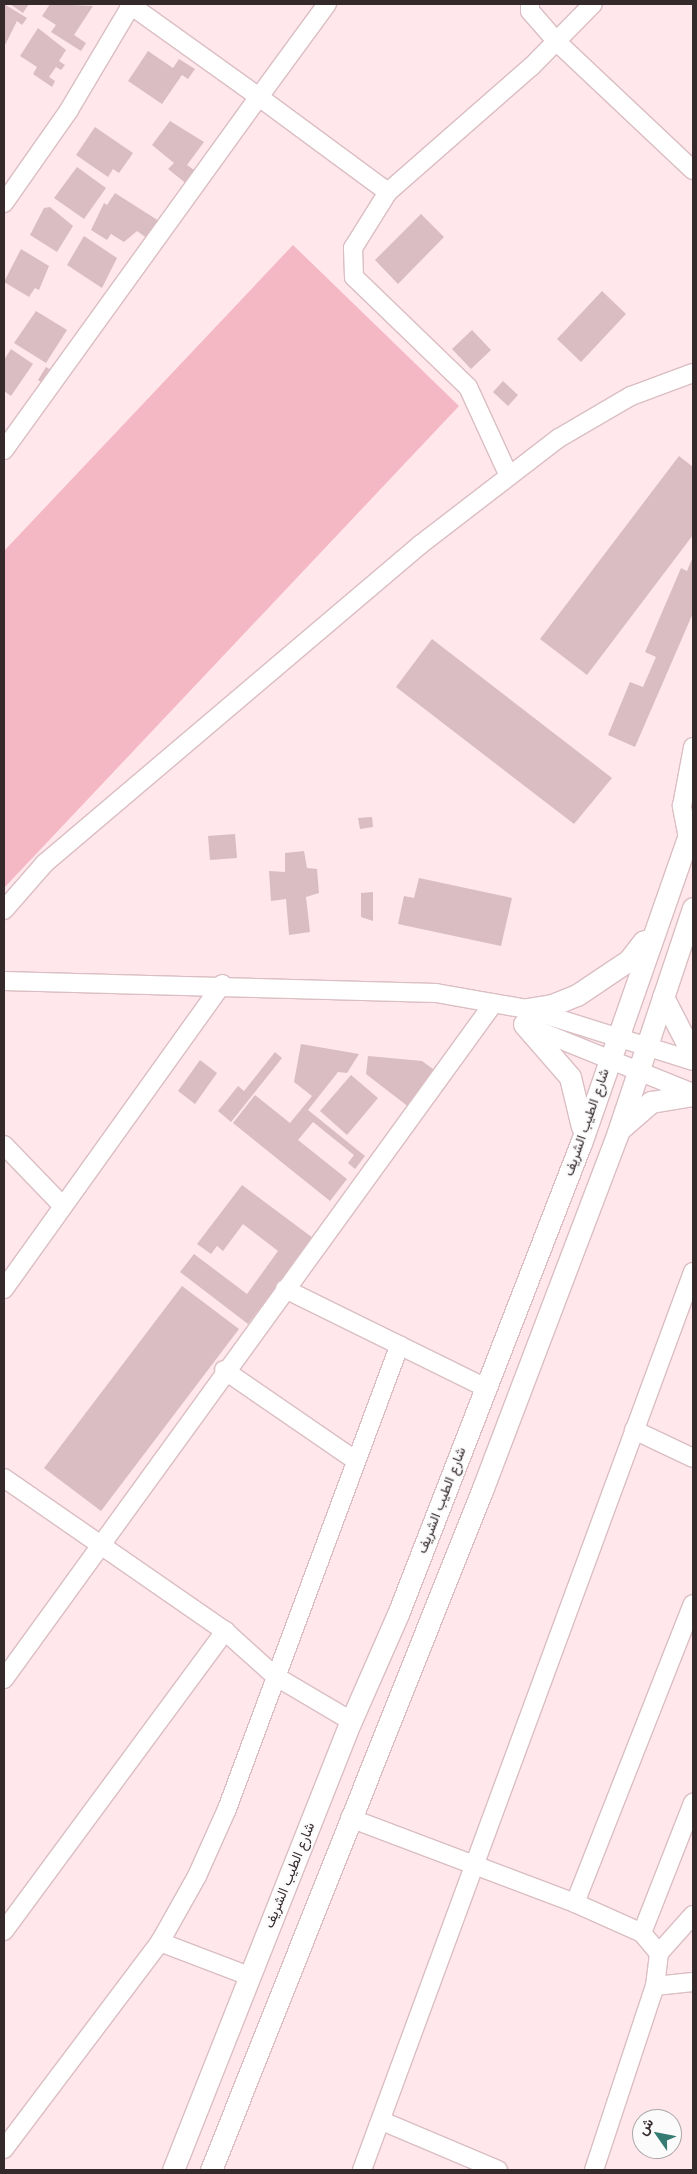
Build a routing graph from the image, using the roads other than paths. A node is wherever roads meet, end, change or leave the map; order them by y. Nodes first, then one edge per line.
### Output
1 (131, 4) edge
2 (327, 4) edge
3 (530, 4) edge
4 (593, 4) edge
5 (557, 42) junction
6 (259, 97) junction
7 (693, 170) edge
8 (388, 192) junction
9 (4, 204) edge
10 (693, 373) edge
11 (4, 450) edge
12 (509, 476) junction
13 (693, 747) edge
14 (691, 831) edge
15 (693, 908) edge
16 (4, 910) edge
17 (653, 928) junction
18 (4, 981) edge
19 (222, 984) junction
20 (663, 997) junction
21 (497, 1005) junction
22 (525, 1017) junction
23 (616, 1035) junction
24 (647, 1046) junction
25 (693, 1055) edge
26 (693, 1061) edge
27 (607, 1062) junction
28 (637, 1074) junction
29 (693, 1094) edge
30 (618, 1132) junction
31 (581, 1143) junction
32 (4, 1145) edge
33 (63, 1206) junction
34 (693, 1272) edge
35 (4, 1289) edge
36 (285, 1289) junction
37 (400, 1345) junction
38 (224, 1370) junction
39 (484, 1387) junction
40 (634, 1430) junction
41 (693, 1458) edge
42 (355, 1460) junction
43 (4, 1478) edge
44 (99, 1546) junction
45 (693, 1604) edge
46 (226, 1631) junction
47 (276, 1676) junction
48 (4, 1679) edge
49 (351, 1721) junction
50 (693, 1803) edge
51 (350, 1818) junction
52 (477, 1870) junction
53 (575, 1903) junction
54 (693, 1915) edge
55 (4, 1931) edge
56 (642, 1933) junction
57 (160, 1942) junction
58 (659, 1953) junction
59 (249, 1976) junction
60 (693, 1982) edge
61 (655, 1986) junction
62 (382, 2121) junction
63 (4, 2149) edge
64 (173, 2170) edge
65 (211, 2170) edge
66 (362, 2170) edge
67 (498, 2170) edge
68 (594, 2170) edge

1 - 6 street
1 - 9 street
2 - 6 street
3 - 5 street
4 - 5 street
5 - 7 street
5 - 8 street
6 - 8 street
6 - 11 street
8 - 12 street
10 - 12 street
12 - 16 street
13 - 14 street
14 - 17 main road, شارع الطيب الشريف
15 - 20 main road
17 - 22 main road
17 - 23 main road, شارع الطيب الشريف
18 - 19 street
19 - 21 street
19 - 33 street
20 - 24 main road
20 - 25 main road
21 - 22 street
21 - 36 street
22 - 23 street
22 - 27 street
22 - 31 main road
23 - 24 street
23 - 27 main road, شارع الطيب الشريف
24 - 26 street
24 - 28 main road
27 - 28 street
27 - 31 main road, شارع الطيب الشريف
28 - 29 street
28 - 30 main road
29 - 30 main road
30 - 51 main road
31 - 39 main road, شارع الطيب الشريف
32 - 33 street
33 - 35 street
34 - 40 street
36 - 37 street
36 - 38 street
37 - 39 street
37 - 42 street
38 - 42 street
38 - 44 street
39 - 49 main road, شارع الطيب الشريف
40 - 41 street
40 - 52 street
42 - 47 street
43 - 44 street
44 - 46 street
44 - 48 street
45 - 53 street
46 - 47 street
46 - 55 street
47 - 49 street
47 - 57 street
49 - 59 main road, شارع الطيب الشريف
50 - 56 street
51 - 52 street
51 - 65 main road
52 - 53 street
52 - 62 street
53 - 56 street
54 - 58 street
56 - 58 street
57 - 59 street
57 - 63 street
58 - 61 street
59 - 64 main road, شارع الطيب الشريف
60 - 61 street
61 - 68 street
62 - 66 street
62 - 67 street

